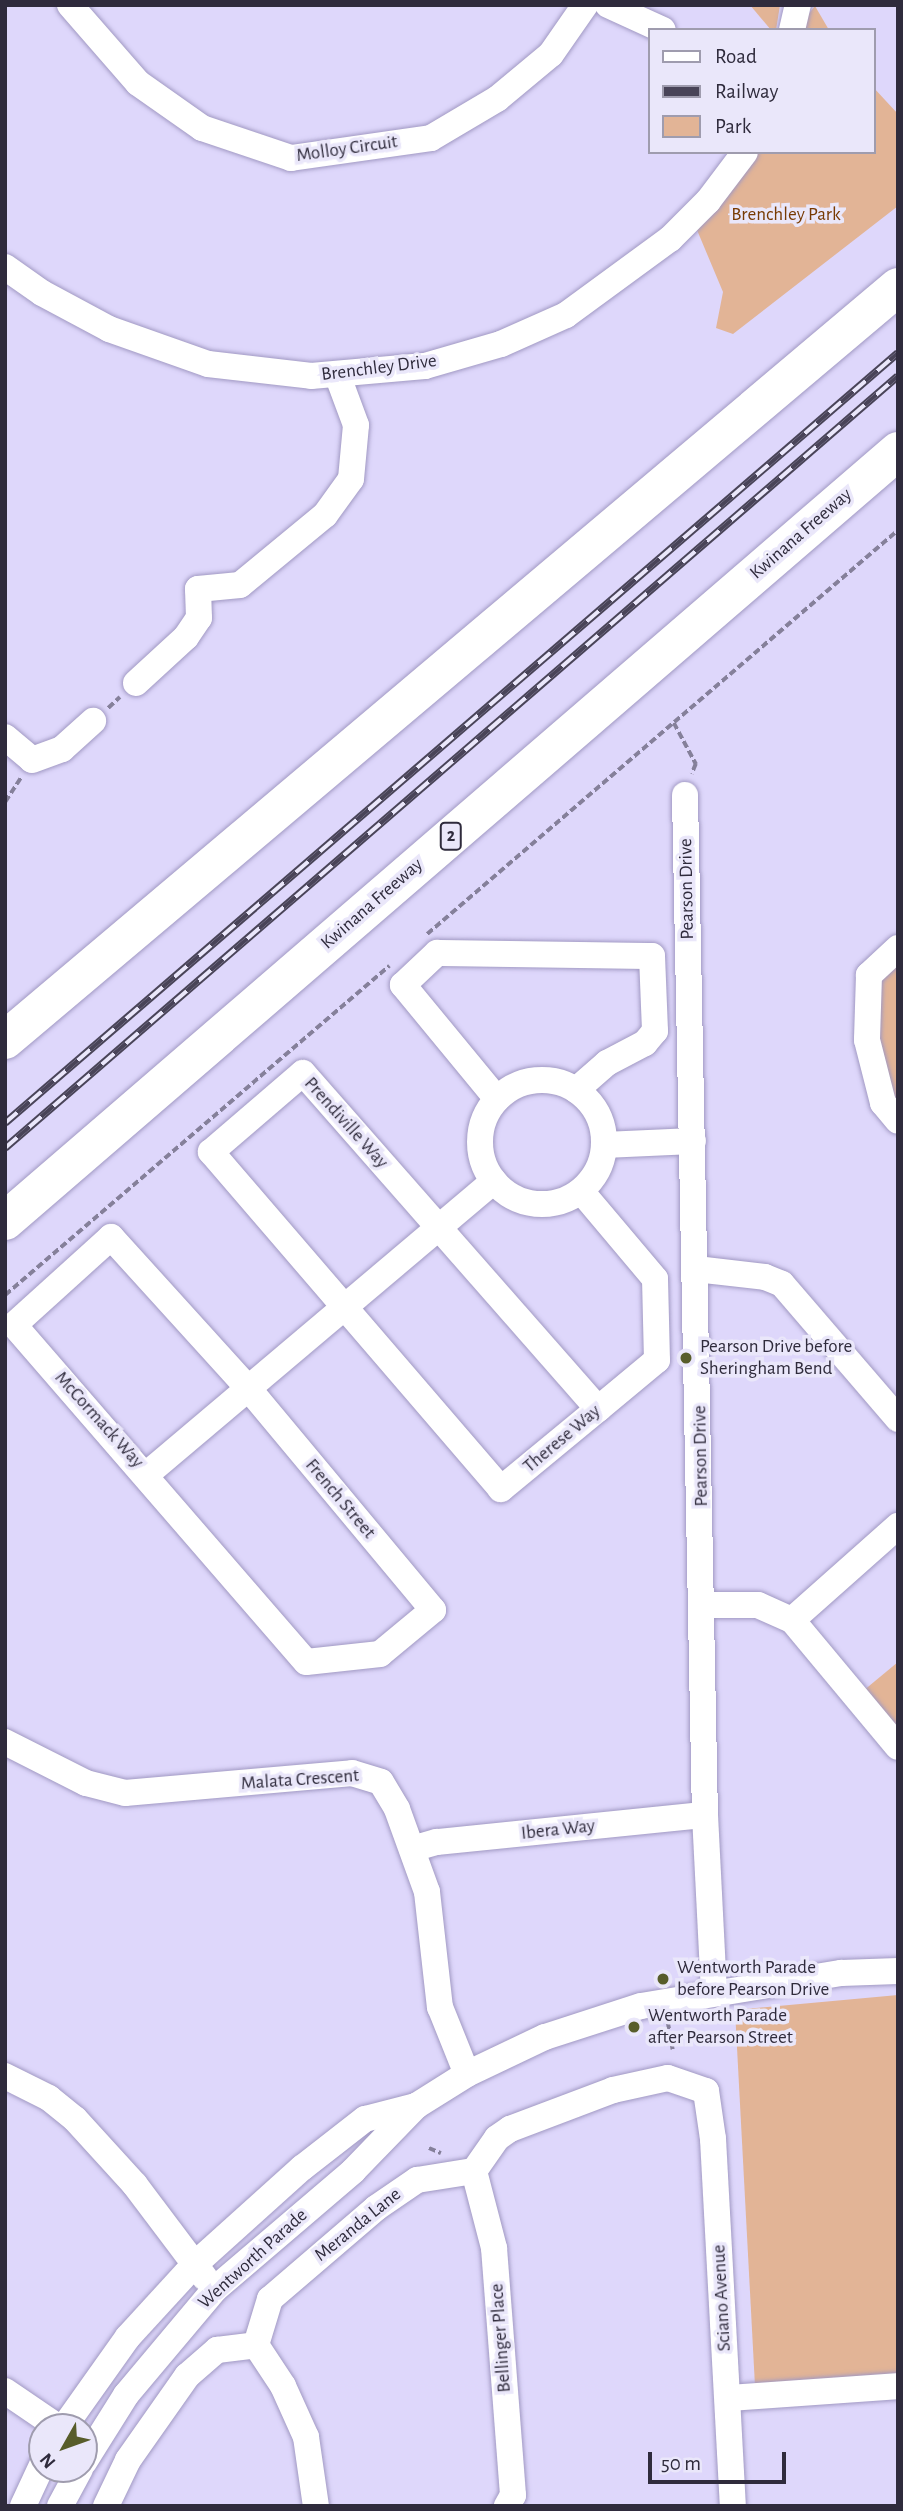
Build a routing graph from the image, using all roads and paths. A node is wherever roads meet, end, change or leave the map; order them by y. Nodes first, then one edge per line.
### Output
1 (70, 5) edge
2 (585, 5) edge
3 (608, 5) edge
4 (798, 5) edge
5 (659, 28) edge
6 (792, 28) edge
7 (743, 154) edge
8 (5, 267) edge
9 (898, 287) edge
10 (337, 374) junction
11 (898, 451) edge
12 (898, 530) edge
13 (136, 683) joint
14 (93, 721) joint
15 (674, 723) junction
16 (5, 737) edge
17 (32, 760) junction
18 (685, 795) joint
19 (5, 802) edge
20 (421, 938) dead end
21 (898, 948) edge
22 (390, 965) dead end
23 (5, 1040) edge
24 (576, 1090) junction
25 (497, 1099) junction
26 (898, 1121) edge
27 (693, 1141) junction
28 (604, 1145) junction
29 (494, 1181) junction
30 (581, 1191) junction
31 (5, 1221) edge
32 (438, 1226) junction
33 (696, 1269) junction
34 (5, 1295) edge
35 (341, 1309) junction
36 (248, 1388) junction
37 (598, 1409) junction
38 (898, 1419) edge
39 (147, 1474) junction
40 (898, 1526) edge
41 (704, 1605) junction
42 (433, 1610) joint
43 (792, 1620) junction
44 (5, 1742) edge
45 (898, 1747) edge
46 (705, 1815) junction
47 (412, 1849) junction
48 (898, 1971) edge
49 (714, 1991) junction
50 (666, 2012) dead end
51 (673, 2050) dead end
52 (467, 2074) junction
53 (5, 2076) edge
54 (416, 2106) junction
55 (474, 2171) junction
56 (200, 2259) junction
57 (222, 2283) junction
58 (256, 2345) junction
59 (898, 2386) edge
60 (5, 2391) edge
61 (728, 2398) junction
62 (37, 2413) edge
63 (74, 2413) edge
64 (98, 2438) edge
65 (34, 2483) edge
66 (72, 2483) edge
67 (23, 2506) edge
68 (60, 2506) edge
69 (106, 2506) edge
70 (316, 2506) edge
71 (507, 2506) edge
72 (733, 2506) edge

1 - 2 street, Molloy Circuit
3 - 5 street
4 - 6 street
7 - 10 street, Brenchley Drive
8 - 10 street, Brenchley Drive
9 - 23 highway
10 - 13 street
11 - 31 highway, Kwinana Freeway / 2
12 - 15 path
13 - 14 path
14 - 17 street
15 - 18 path
15 - 20 path
16 - 17 street
17 - 19 path
18 - 27 street, Pearson Drive
21 - 26 street
22 - 34 path
24 - 25 street
24 - 25 street
24 - 28 street
25 - 29 street
27 - 28 street
27 - 33 street, Pearson Drive
28 - 30 street
29 - 30 street
29 - 32 street
30 - 37 street, Therese Way
32 - 35 street
32 - 35 street, Prendiville Way
32 - 37 street
33 - 38 street
33 - 41 street, Pearson Drive
35 - 36 street
35 - 37 street, Therese Way
36 - 39 street
36 - 39 street, McCormack Way
36 - 42 street, French Street
39 - 42 street, McCormack Way
40 - 43 street
41 - 43 street
41 - 46 street, Pearson Drive
43 - 45 street
44 - 47 street, Malata Crescent
46 - 47 street, Ibera Way
46 - 49 street, Pearson Drive
47 - 52 street, Malata Crescent
48 - 49 street, Wentworth Parade
49 - 52 street, Wentworth Parade
50 - 51 path
52 - 54 street, Wentworth Parade
53 - 56 street
54 - 56 street, Wentworth Parade
54 - 57 street, Wentworth Parade
55 - 58 street, Meranda Lane
55 - 61 street, Sciano Avenue
55 - 71 street, Bellinger Place
56 - 57 street
56 - 63 street, Wentworth Parade
57 - 64 street, Wentworth Parade
58 - 69 street
58 - 70 street
59 - 61 street
60 - 62 street
61 - 72 street, Sciano Avenue
65 - 67 street
66 - 68 street, Wentworth Parade

